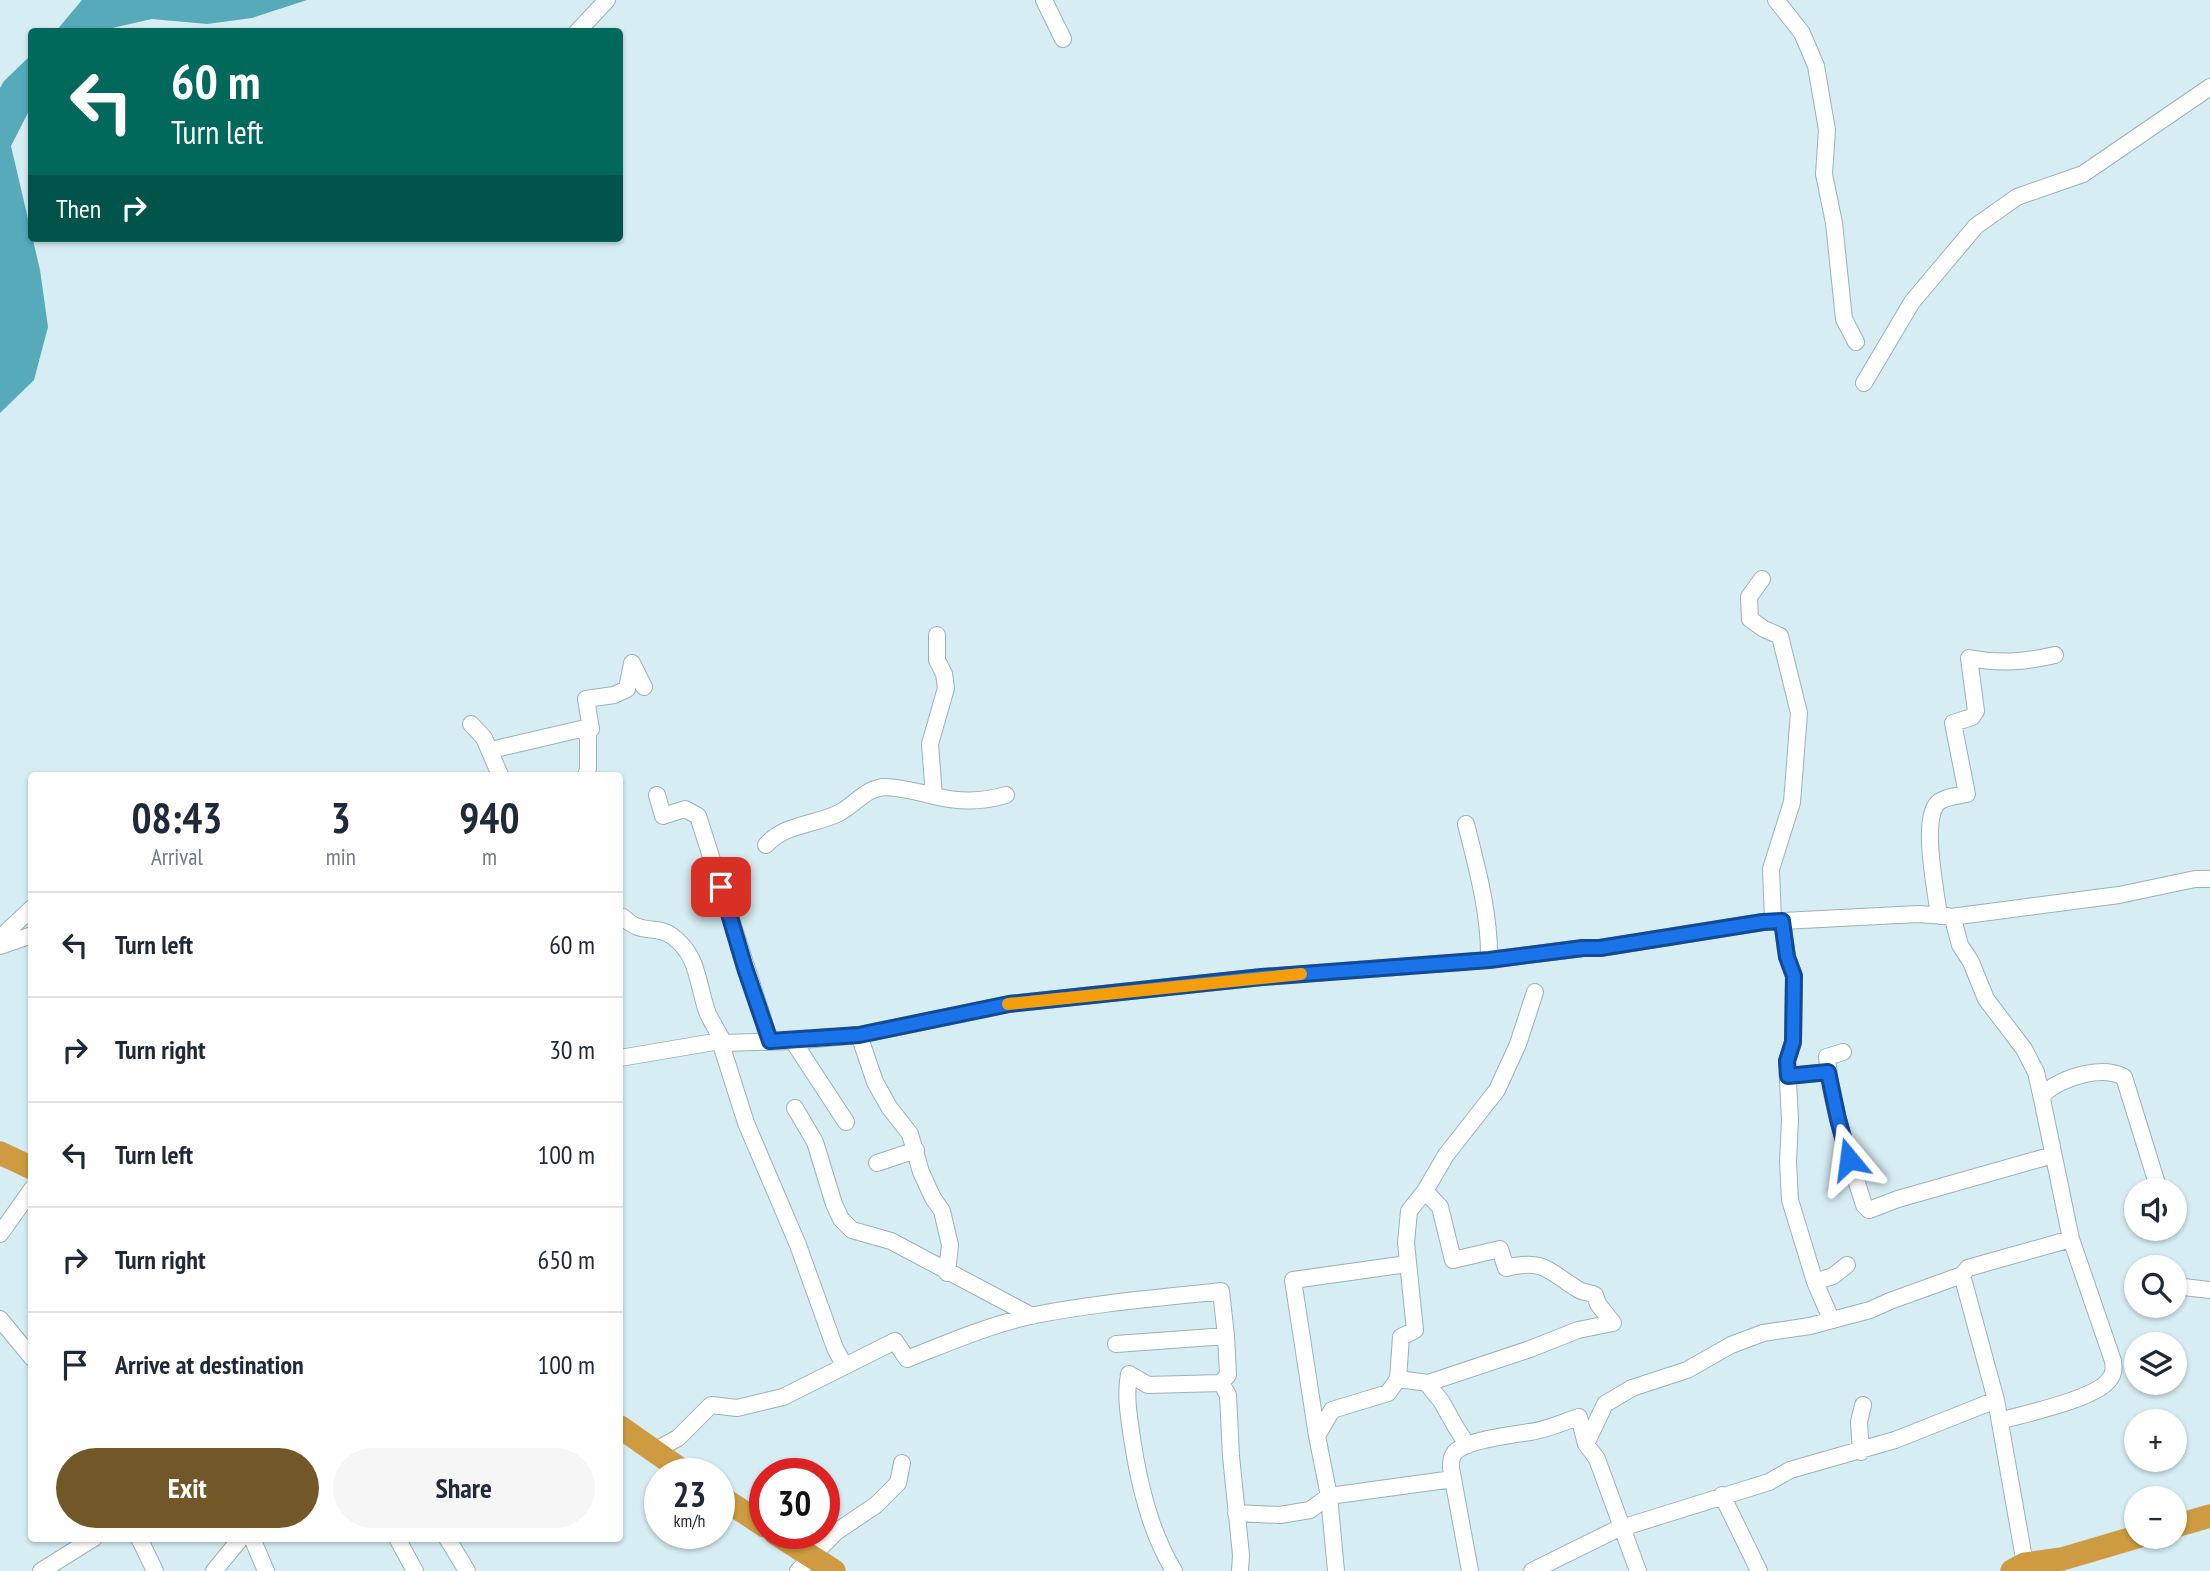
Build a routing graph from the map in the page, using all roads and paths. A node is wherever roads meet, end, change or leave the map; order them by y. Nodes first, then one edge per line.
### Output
1 (607, 0) edge
2 (1044, 0) edge
3 (1776, 0) edge
4 (581, 28) edge
5 (1063, 39) dead end
6 (2210, 87) edge
7 (1856, 342) dead end
8 (1864, 383) dead end
9 (1762, 579) dead end
10 (937, 635) dead end
11 (2055, 655) dead end
12 (644, 687) dead end
13 (471, 724) dead end
14 (588, 730) junction
15 (491, 750) junction
16 (499, 772) edge
17 (587, 772) edge
18 (657, 795) dead end
19 (1006, 795) dead end
20 (934, 796) junction
21 (1466, 824) dead end
22 (766, 845) dead end
23 (2210, 879) edge
24 (28, 912) edge
25 (1945, 916) junction
26 (623, 917) edge
27 (1777, 921) junction
28 (28, 936) edge
29 (0, 938) edge
30 (0, 946) edge
31 (1489, 960) junction
32 (1535, 992) dead end
33 (859, 1035) junction
34 (770, 1041) junction
35 (793, 1041) junction
36 (722, 1042) junction
37 (1843, 1052) dead end
38 (623, 1058) edge
39 (1828, 1072) junction
40 (1788, 1076) junction
41 (2042, 1099) junction
42 (795, 1108) dead end
43 (846, 1122) dead end
44 (916, 1150) junction
45 (0, 1153) edge
46 (2053, 1155) junction
47 (877, 1163) dead end
48 (28, 1166) edge
49 (2155, 1178) edge
50 (1425, 1191) junction
51 (28, 1195) edge
52 (0, 1234) edge
53 (2071, 1239) junction
54 (1407, 1264) junction
55 (1847, 1265) dead end
56 (947, 1273) junction
57 (1962, 1275) junction
58 (1815, 1282) junction
59 (2187, 1287) edge
60 (2210, 1290) edge
61 (1032, 1316) junction
62 (0, 1319) edge
63 (1831, 1319) junction
64 (1226, 1336) junction
65 (1116, 1344) dead end
66 (28, 1353) edge
67 (844, 1365) junction
68 (1398, 1379) junction
69 (1221, 1383) junction
70 (1428, 1383) junction
71 (1996, 1400) junction
72 (1863, 1405) dead end
73 (2000, 1422) junction
74 (623, 1428) edge
75 (1317, 1436) junction
76 (1586, 1444) junction
77 (1468, 1445) junction
78 (654, 1451) junction
79 (1861, 1452) junction
80 (664, 1458) edge
81 (902, 1463) dead end
82 (1453, 1479) junction
83 (1722, 1495) junction
84 (1329, 1496) junction
85 (1236, 1513) junction
86 (2210, 1516) edge
87 (2187, 1523) edge
88 (1623, 1527) junction
89 (89, 1542) edge
90 (141, 1542) edge
91 (238, 1542) edge
92 (254, 1542) edge
93 (399, 1542) edge
94 (449, 1542) edge
95 (2124, 1542) edge
96 (790, 1549) edge
97 (804, 1564) edge
98 (2065, 1565) edge
99 (62, 1566) edge
100 (2018, 1567) edge
101 (41, 1571) edge
102 (155, 1571) edge
103 (214, 1571) edge
104 (266, 1571) edge
105 (415, 1571) edge
106 (467, 1571) edge
107 (834, 1571) edge
108 (1174, 1571) edge
109 (1240, 1571) edge
110 (1336, 1571) edge
111 (1470, 1571) edge
112 (1532, 1571) edge
113 (1638, 1571) edge
114 (1759, 1571) edge

1 - 4 street
2 - 5 street
3 - 7 street
6 - 8 street
9 - 27 street
10 - 20 street
11 - 25 street
12 - 14 street
13 - 15 street
14 - 15 street
14 - 17 street
15 - 16 street
18 - 34 street
19 - 20 street
20 - 22 street
21 - 31 street
23 - 25 street
24 - 29 street
25 - 27 street
25 - 41 street
26 - 36 street
27 - 31 street
27 - 40 street
28 - 30 street
31 - 33 street
32 - 50 street
33 - 35 street
33 - 44 street
34 - 35 street
34 - 36 street
35 - 43 street
36 - 38 street
36 - 67 street
37 - 39 street
39 - 40 street
39 - 46 street
40 - 58 street
41 - 46 street
41 - 49 street
42 - 56 street
44 - 47 street
44 - 56 street
45 - 48 highway
46 - 53 street
50 - 54 street
50 - 70 street
51 - 52 street
53 - 57 street
53 - 73 street
54 - 68 street
54 - 75 street
55 - 58 street
56 - 61 street
57 - 63 street
57 - 71 street
58 - 63 street
59 - 60 street
61 - 64 street
61 - 67 street
62 - 66 street
63 - 76 street
64 - 65 street
64 - 69 street
67 - 78 street
68 - 70 street
68 - 75 street
69 - 85 street
69 - 108 street
70 - 77 street
71 - 73 street
71 - 79 street
72 - 79 street
73 - 100 street
74 - 78 highway
75 - 84 street
76 - 77 street
76 - 88 street
77 - 82 street
78 - 80 highway
79 - 83 street
81 - 97 street
82 - 84 street
82 - 111 street
83 - 88 street
83 - 114 street
84 - 85 street
84 - 110 street
85 - 109 street
86 - 87 highway
88 - 112 street
88 - 113 street
89 - 99 street
90 - 102 street
91 - 103 street
92 - 104 street
93 - 105 street
94 - 106 street
95 - 98 highway
96 - 97 highway
97 - 107 highway
98 - 100 highway
99 - 101 street

